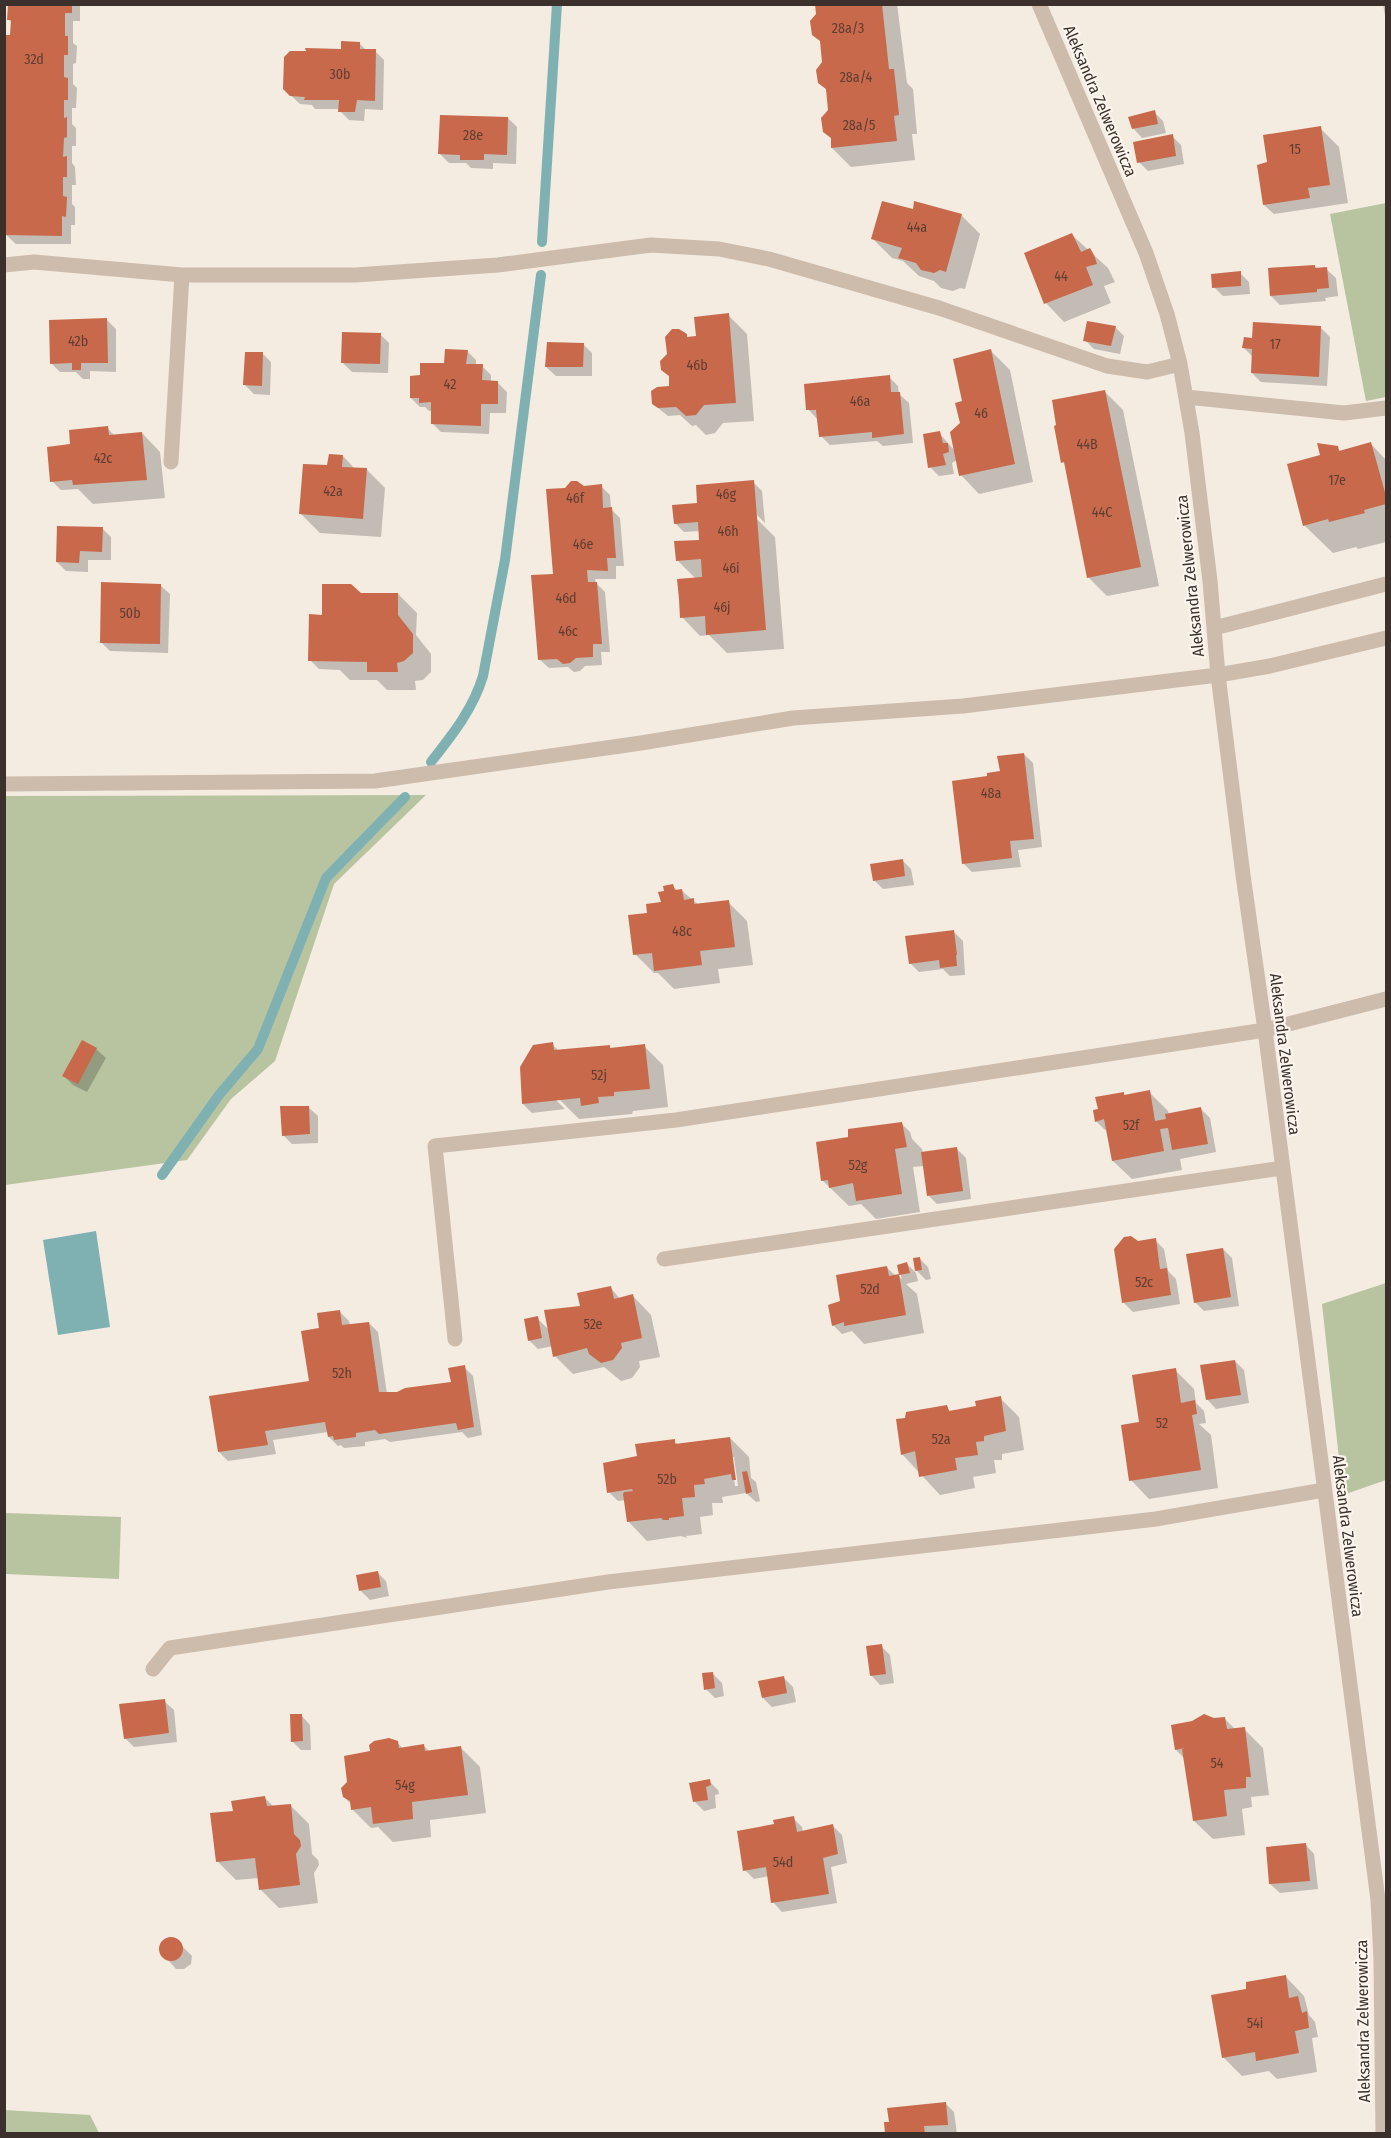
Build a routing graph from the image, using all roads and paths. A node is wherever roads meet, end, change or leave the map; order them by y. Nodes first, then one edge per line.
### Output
1 (1039, 4) edge
2 (4, 265) edge
3 (182, 275) junction
4 (1180, 364) junction
5 (1186, 397) junction
6 (1386, 408) edge
7 (171, 462) dead end
8 (1386, 584) edge
9 (1214, 628) junction
10 (1386, 638) edge
11 (1218, 675) junction
12 (4, 784) edge
13 (1386, 999) edge
14 (1265, 1030) junction
15 (1281, 1168) junction
16 (664, 1259) dead end
17 (455, 1339) dead end
18 (1324, 1490) junction
19 (153, 1669) dead end
20 (1382, 1900) edge
21 (1383, 2133) edge

1 - 4 street, Aleksandra Zelwerowicza
2 - 3 street
3 - 4 street
3 - 7 street
4 - 5 street, Aleksandra Zelwerowicza
5 - 6 street
5 - 9 street, Aleksandra Zelwerowicza
8 - 9 street
9 - 11 street, Aleksandra Zelwerowicza
10 - 11 street
11 - 12 street
11 - 14 street, Aleksandra Zelwerowicza
13 - 14 street
14 - 15 street, Aleksandra Zelwerowicza
14 - 17 street
15 - 16 street
15 - 18 street, Aleksandra Zelwerowicza
18 - 19 street
18 - 20 street, Aleksandra Zelwerowicza
20 - 21 street, Aleksandra Zelwerowicza

